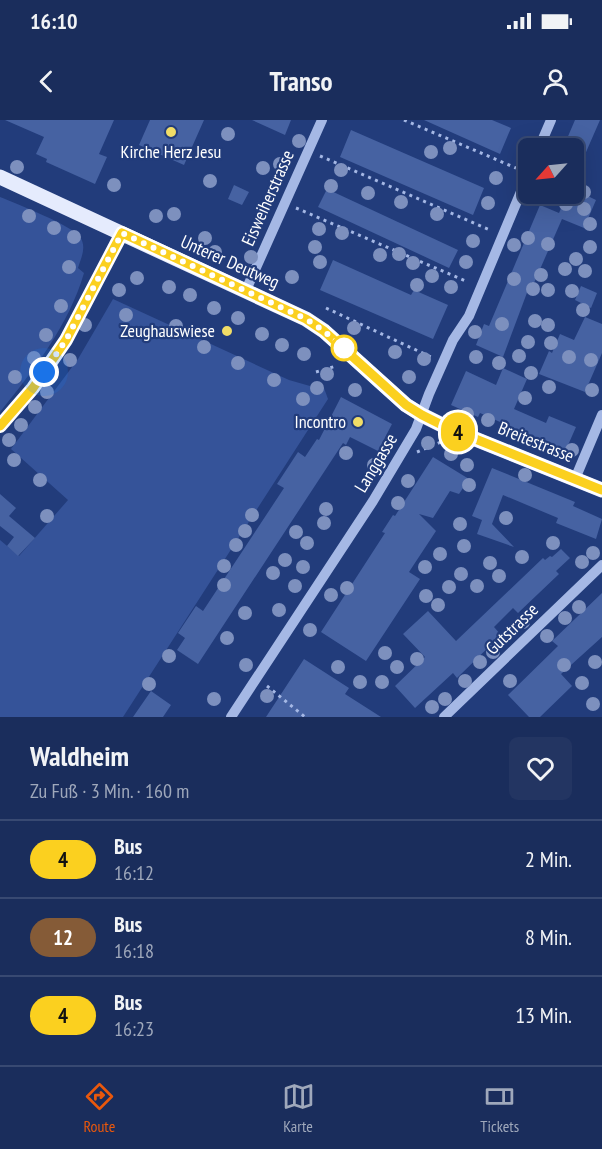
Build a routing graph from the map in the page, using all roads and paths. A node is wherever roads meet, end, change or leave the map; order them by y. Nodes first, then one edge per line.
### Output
1 (322, 120) edge
2 (404, 120) edge
3 (551, 120) edge
4 (543, 138) edge
5 (308, 151) junction
6 (514, 168) dead end
7 (0, 177) edge
8 (518, 199) edge
9 (284, 202) junction
10 (488, 228) dead end
11 (122, 233) junction
12 (468, 282) dead end
13 (246, 290) junction
14 (327, 308) dead end
15 (443, 362) junction
16 (336, 366) dead end
17 (316, 372) dead end
18 (422, 415) junction
19 (602, 415) edge
20 (0, 426) edge
21 (443, 441) dead end
22 (400, 457) junction
23 (575, 479) junction
24 (602, 490) edge
25 (602, 565) edge
26 (256, 678) junction
27 (231, 717) edge
28 (305, 717) edge
29 (444, 717) edge

1 - 5 street, Eisweiherstrasse
2 - 6 path
3 - 4 street
5 - 9 street, Eisweiherstrasse
5 - 10 path
7 - 11 main road, Unterer Deutweg
8 - 15 street, Langgasse
9 - 12 path
9 - 13 street, Eisweiherstrasse
11 - 13 main road, Unterer Deutweg
11 - 20 street
13 - 18 main road, Unterer Deutweg
14 - 15 path
15 - 18 street, Langgasse
16 - 17 path
18 - 22 street, Langgasse
18 - 23 main road, Breitestrasse
19 - 23 street
21 - 22 path
22 - 26 street, Langgasse
23 - 24 main road, Breitestrasse
25 - 29 street, Gutstrasse
26 - 27 street, Langgasse
26 - 28 path

